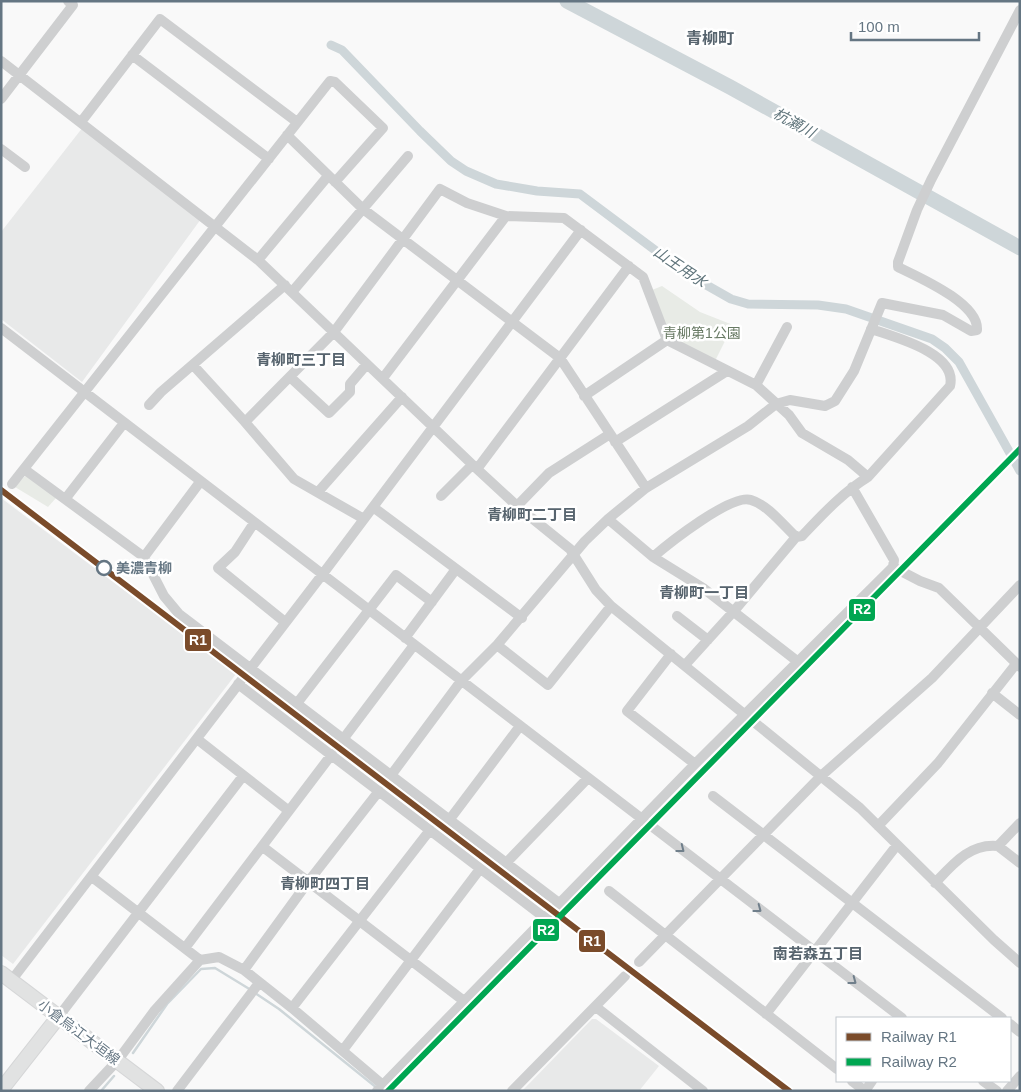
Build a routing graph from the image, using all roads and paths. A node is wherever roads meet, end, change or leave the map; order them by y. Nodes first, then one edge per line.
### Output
1 (68, 1) edge
2 (1020, 10) edge
3 (132, 55) junction
4 (1, 61) edge
5 (20, 75) junction
6 (1, 99) edge
7 (81, 122) junction
8 (297, 122) junction
9 (287, 135) junction
10 (1, 149) edge
11 (408, 156) dead end
12 (268, 159) junction
13 (25, 167) dead end
14 (331, 179) junction
15 (363, 209) junction
16 (506, 216) junction
17 (216, 225) junction
18 (581, 230) junction
19 (403, 240) junction
20 (258, 260) junction
21 (629, 266) junction
22 (458, 281) junction
23 (289, 289) junction
24 (511, 322) junction
25 (872, 327) junction
26 (1, 328) edge
27 (787, 328) dead end
28 (334, 332) junction
29 (667, 340) junction
30 (560, 358) junction
31 (368, 364) junction
32 (193, 365) junction
33 (727, 371) junction
34 (290, 377) junction
35 (383, 378) junction
36 (756, 385) junction
37 (84, 392) junction
38 (584, 396) junction
39 (402, 397) junction
40 (776, 404) junction
41 (149, 405) dead end
42 (245, 422) junction
43 (124, 423) junction
44 (433, 427) junction
45 (612, 438) junction
46 (474, 467) junction
47 (24, 469) junction
48 (868, 477) junction
49 (200, 482) junction
50 (12, 484) dead end
51 (852, 487) junction
52 (646, 488) junction
53 (318, 492) junction
54 (441, 496) dead end
55 (66, 498) junction
56 (517, 506) junction
57 (374, 507) junction
58 (608, 518) junction
59 (364, 520) junction
60 (254, 523) junction
61 (796, 537) junction
62 (574, 555) junction
63 (144, 557) junction
64 (653, 557) junction
65 (893, 567) junction
66 (456, 569) junction
67 (322, 575) junction
68 (1020, 584) edge
69 (432, 602) junction
70 (611, 606) junction
71 (368, 610) junction
72 (734, 611) junction
73 (677, 616) dead end
74 (522, 618) junction
75 (285, 622) junction
76 (978, 626) junction
77 (405, 638) junction
78 (708, 640) junction
79 (414, 645) junction
80 (497, 646) junction
81 (671, 654) junction
82 (798, 661) junction
83 (685, 665) junction
84 (1018, 665) edge
85 (251, 667) junction
86 (461, 681) junction
87 (238, 684) junction
88 (992, 693) junction
89 (298, 702) junction
90 (746, 714) junction
91 (1020, 715) edge
92 (520, 726) junction
93 (344, 738) junction
94 (197, 739) junction
95 (332, 754) junction
96 (695, 764) junction
97 (392, 774) junction
98 (243, 776) junction
99 (821, 776) junction
100 (588, 778) junction
101 (379, 791) junction
102 (713, 796) dead end
103 (290, 811) junction
104 (450, 818) junction
105 (643, 819) junction
106 (1020, 823) edge
107 (878, 826) junction
108 (430, 830) junction
109 (762, 835) junction
110 (897, 845) junction
111 (998, 846) junction
112 (263, 848) junction
113 (507, 862) junction
114 (1020, 863) edge
115 (480, 869) junction
116 (92, 876) junction
117 (720, 880) junction
118 (308, 882) junction
119 (935, 883) junction
120 (610, 891) dead end
121 (559, 903) junction
122 (851, 903) junction
123 (138, 912) junction
124 (545, 918) junction
125 (359, 920) junction
126 (665, 936) junction
127 (185, 948) junction
128 (814, 951) junction
129 (200, 960) junction
130 (411, 961) junction
131 (639, 962) dead end
132 (1020, 963) edge
133 (244, 970) junction
134 (625, 976) dead end
135 (6, 977) edge
136 (255, 989) junction
137 (464, 1001) junction
138 (596, 1007) junction
139 (292, 1008) junction
140 (766, 1014) junction
141 (889, 1015) edge
142 (59, 1016) junction
143 (1001, 1017) edge
144 (342, 1050) junction
145 (118, 1060) junction
146 (836, 1068) edge
147 (1020, 1076) edge
148 (853, 1082) edge
149 (985, 1082) edge
150 (384, 1088) edge
151 (1, 1090) edge
152 (89, 1091) edge
153 (157, 1091) edge
154 (177, 1091) edge
155 (512, 1091) edge
156 (702, 1091) edge
157 (865, 1091) edge
158 (997, 1091) edge
159 (1007, 1091) edge

1 - 5 street
2 - 25 street
3 - 7 street
3 - 8 street
3 - 12 street
4 - 5 street
5 - 6 street
5 - 7 street
7 - 17 street
8 - 9 street
8 - 14 street
9 - 12 street
9 - 14 street
10 - 13 street
11 - 15 street
12 - 17 street
14 - 15 street
14 - 20 street
15 - 19 street
15 - 23 street
16 - 18 street
16 - 19 street
16 - 22 street
17 - 20 street
17 - 37 street
18 - 21 street
18 - 24 street
19 - 22 street
19 - 28 street
20 - 23 street
21 - 29 street
21 - 30 street
22 - 24 street
22 - 35 street
23 - 28 street
23 - 32 street
24 - 30 street
24 - 44 street
25 - 40 street
25 - 48 street
26 - 37 street
27 - 36 street
28 - 31 street
28 - 34 street
29 - 33 street
29 - 38 street
30 - 38 street
30 - 46 street
31 - 34 street
31 - 35 street
32 - 41 street
32 - 42 street
33 - 36 street
33 - 45 street
34 - 42 street
35 - 39 street
36 - 40 street
37 - 43 street
37 - 47 street
38 - 45 street
39 - 44 street
39 - 53 street
40 - 48 street
40 - 52 street
42 - 53 street
43 - 49 street
43 - 55 street
44 - 46 street
44 - 57 street
45 - 52 street
45 - 56 street
46 - 54 street
46 - 56 street
47 - 50 street
47 - 55 street
48 - 51 street
49 - 60 street
49 - 63 street
51 - 61 street
51 - 65 street
52 - 58 street
53 - 59 street
55 - 63 street
56 - 62 street
57 - 59 street
57 - 66 street
58 - 62 street
58 - 64 street
59 - 67 street
60 - 67 street
60 - 75 street
61 - 64 street
61 - 72 street
62 - 70 street
62 - 74 street
63 - 85 street
64 - 72 street
65 - 76 street
65 - 82 street
66 - 69 street
66 - 74 street
67 - 71 street
67 - 75 street
68 - 76 street
69 - 71 street
69 - 77 street
70 - 80 street
70 - 81 street
71 - 77 street
71 - 89 street
72 - 78 street
72 - 82 street
73 - 78 street
74 - 80 street
75 - 85 street
76 - 84 street
76 - 99 street
77 - 79 street
78 - 83 street
79 - 86 street
79 - 93 street
80 - 86 street
81 - 83 street
81 - 96 street
82 - 90 street
83 - 90 street
84 - 88 street
85 - 87 street
85 - 89 street
86 - 92 street
86 - 97 street
87 - 94 street
87 - 95 street
88 - 91 street
88 - 107 street
89 - 93 street
90 - 96 street
90 - 99 street
92 - 100 street
92 - 104 street
93 - 97 street
94 - 98 street
94 - 116 street
95 - 101 street
95 - 103 street
96 - 105 street
97 - 104 street
98 - 103 street
98 - 123 street
99 - 107 street
99 - 109 street
100 - 105 street
100 - 113 street
101 - 108 street
101 - 118 street
102 - 109 street
103 - 112 street
104 - 113 street
105 -> 117 street
105 - 121 street
106 - 111 street
107 - 110 street
108 - 115 street
108 - 125 street
109 - 117 street
109 - 122 street
110 - 119 street
110 - 122 street
111 - 114 street
111 - 119 street
112 - 118 street
112 - 127 street
113 - 121 street
115 - 124 street
115 - 130 street
116 - 123 street
116 - 135 street
117 - 126 street
117 -> 128 street
118 - 125 street
118 - 133 street
119 - 132 street
120 - 126 street
121 - 124 street
122 - 128 street
122 - 143 street
123 - 127 street
123 - 142 street
124 - 137 street
125 - 130 street
125 - 139 street
126 - 131 street
126 - 140 street
127 - 129 street
128 - 140 street
128 -> 141 street
129 - 133 street
129 - 145 street
130 - 137 street
130 - 144 street
133 - 136 street
134 - 138 street
135 - 142 main road, 小倉烏江大垣線
136 - 139 street
136 - 154 street
137 - 150 street
138 - 155 street
138 - 156 street
139 - 144 street
140 - 146 street
142 - 145 main road, 小倉烏江大垣線
142 - 151 main road
144 - 150 street
145 - 152 street
145 - 153 main road, 小倉烏江大垣線
147 - 159 street
148 - 157 street
149 - 158 street

